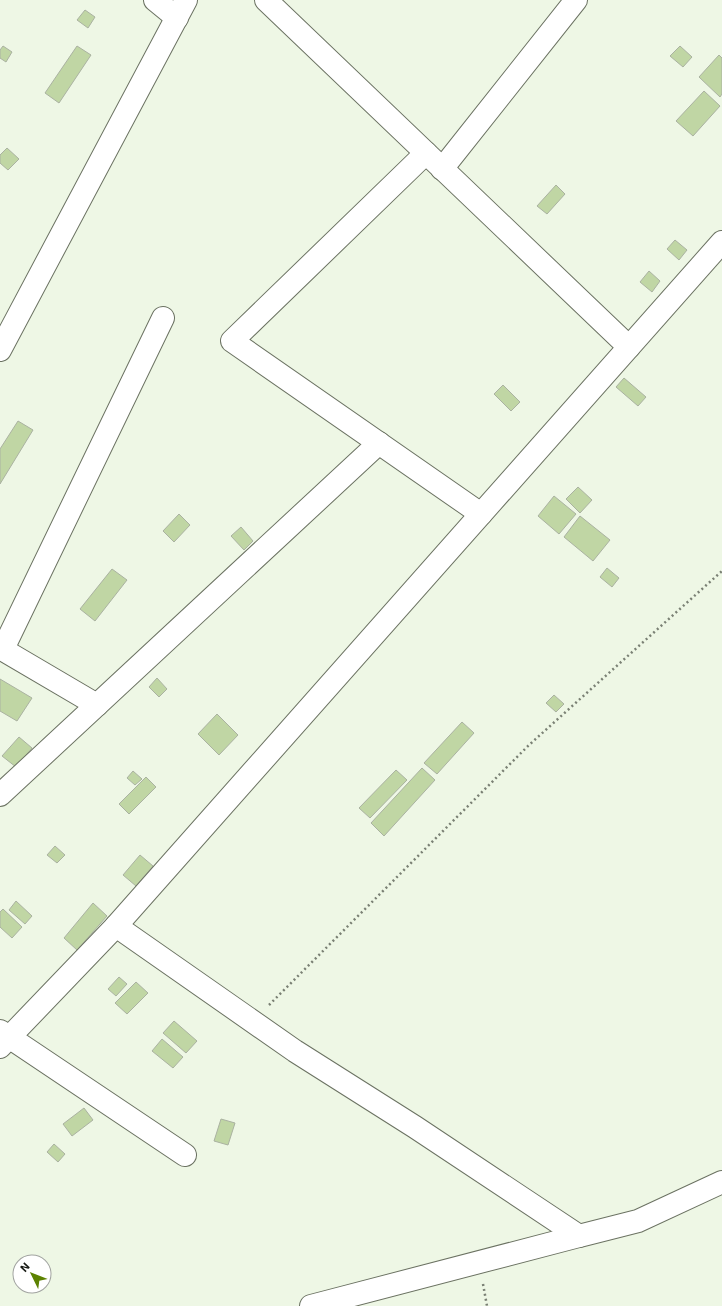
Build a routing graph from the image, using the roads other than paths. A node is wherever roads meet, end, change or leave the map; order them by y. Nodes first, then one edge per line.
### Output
1 (154, 0) edge
2 (266, 0) edge
3 (576, 0) edge
4 (181, 9) edge
5 (426, 153) junction
6 (442, 168) junction
7 (722, 242) edge
8 (163, 318) dead end
9 (629, 347) junction
10 (0, 350) edge
11 (380, 443) junction
12 (481, 514) junction
13 (1, 648) edge
14 (97, 705) junction
15 (0, 795) edge
16 (116, 926) junction
17 (3, 1039) edge
18 (185, 1155) dead end
19 (722, 1182) edge
20 (579, 1236) junction
21 (311, 1306) edge

1 - 4 street
2 - 5 street
3 - 6 street
4 - 10 street
5 - 6 street
5 - 11 street
6 - 9 street
7 - 9 street
8 - 13 street
9 - 12 street
11 - 12 street
11 - 14 street
12 - 16 street
13 - 14 street
14 - 15 street
16 - 17 street
16 - 20 street
17 - 18 street
19 - 20 street
20 - 21 street

